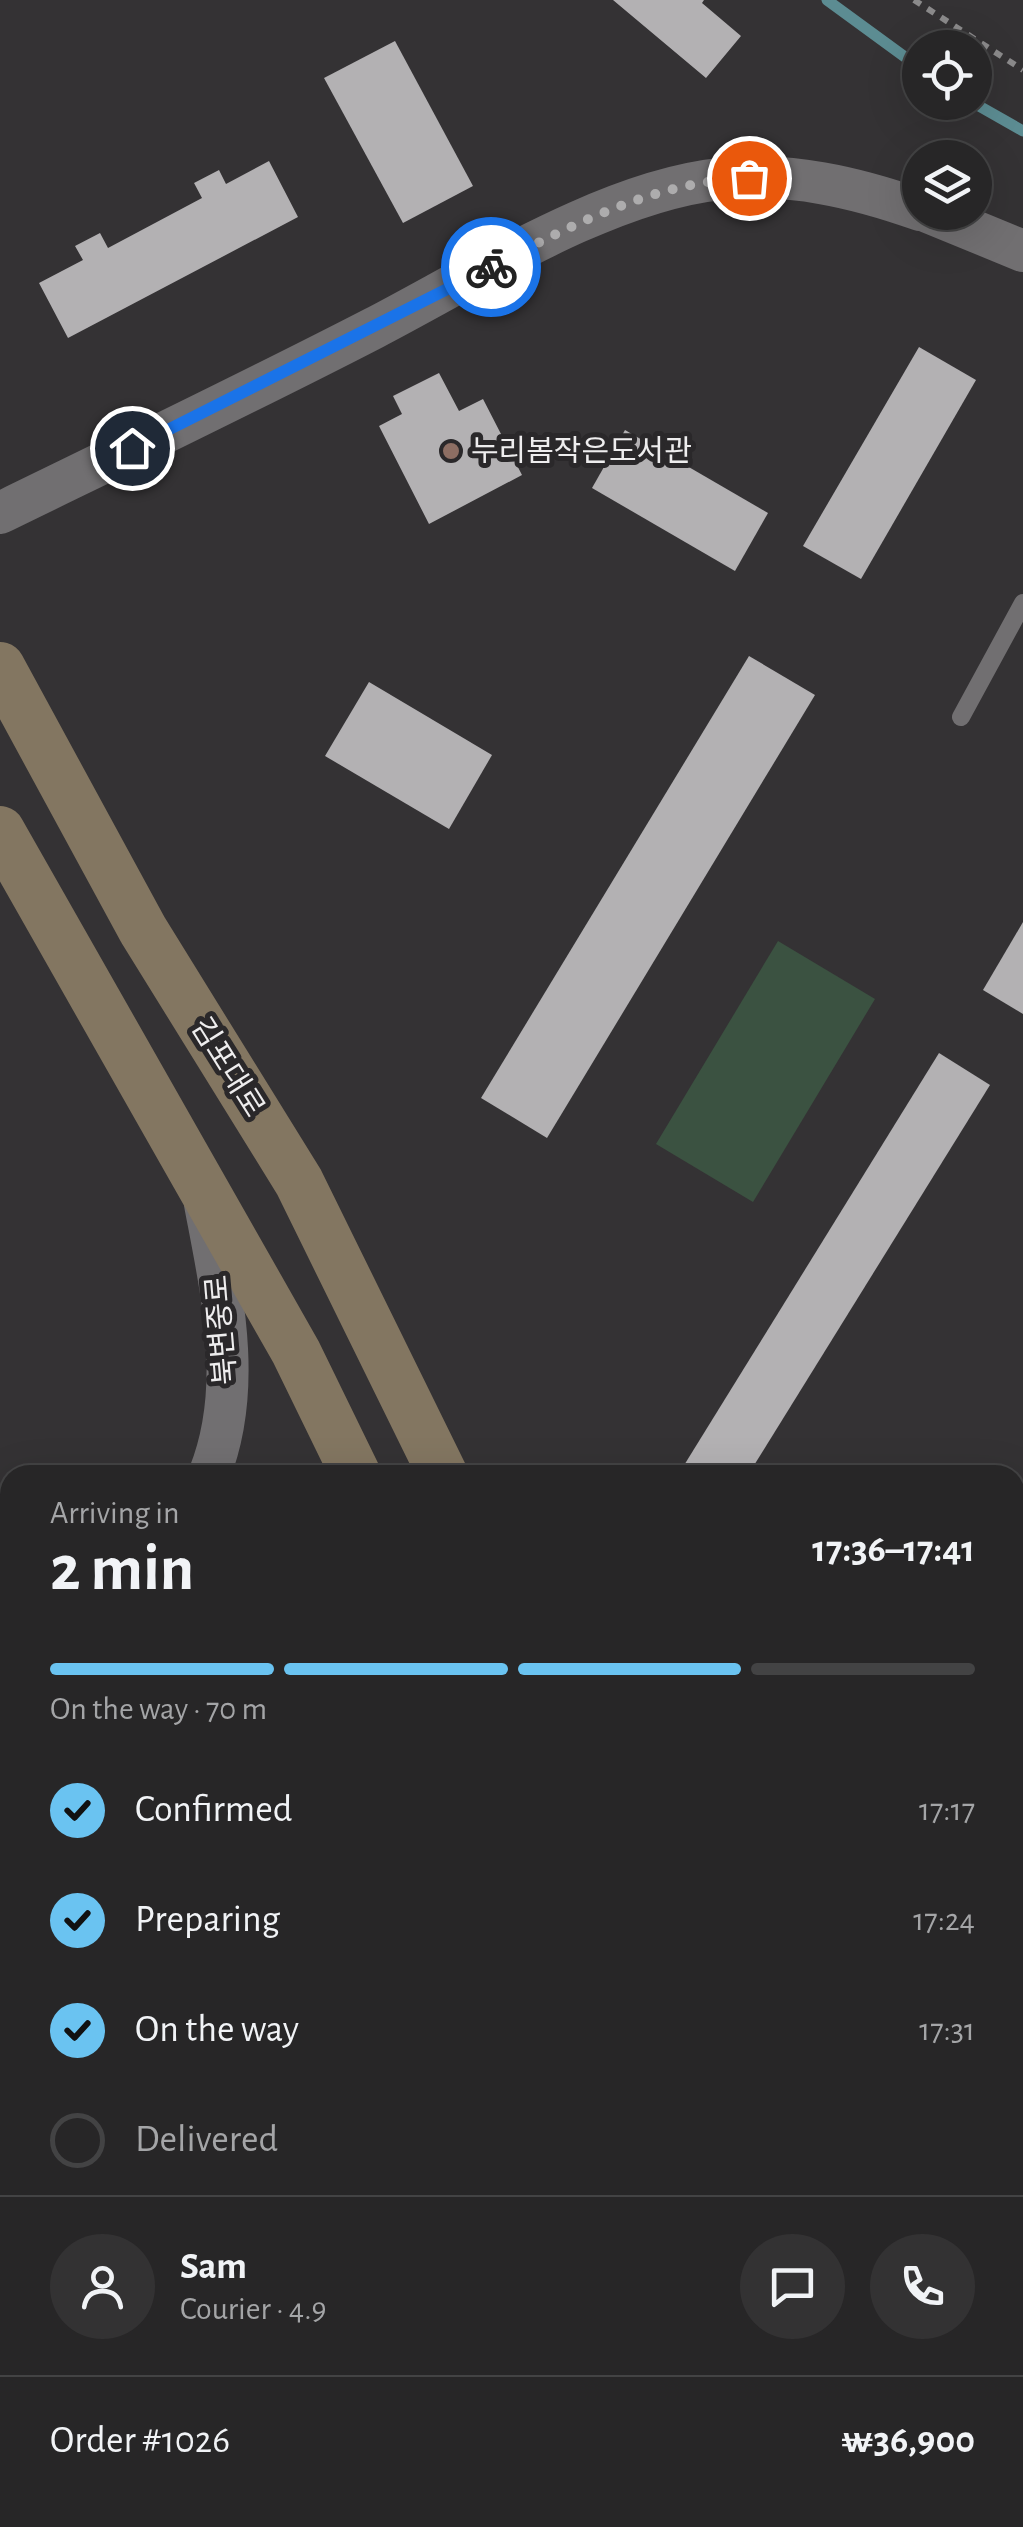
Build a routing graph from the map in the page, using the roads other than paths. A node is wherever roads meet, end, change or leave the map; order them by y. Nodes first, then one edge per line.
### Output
1 (902, 204) edge
2 (972, 230) edge
3 (1023, 251) edge
4 (0, 513) edge
5 (1023, 603) edge
6 (0, 667) edge
7 (961, 718) dead end
8 (0, 831) edge
9 (201, 1184) junction
10 (213, 1465) edge
11 (351, 1465) edge
12 (437, 1465) edge

1 - 4 street
2 - 3 street
5 - 7 lane
6 - 12 main road, 김포대로
8 - 9 main road
9 - 10 street, 북변중로
9 - 11 main road

